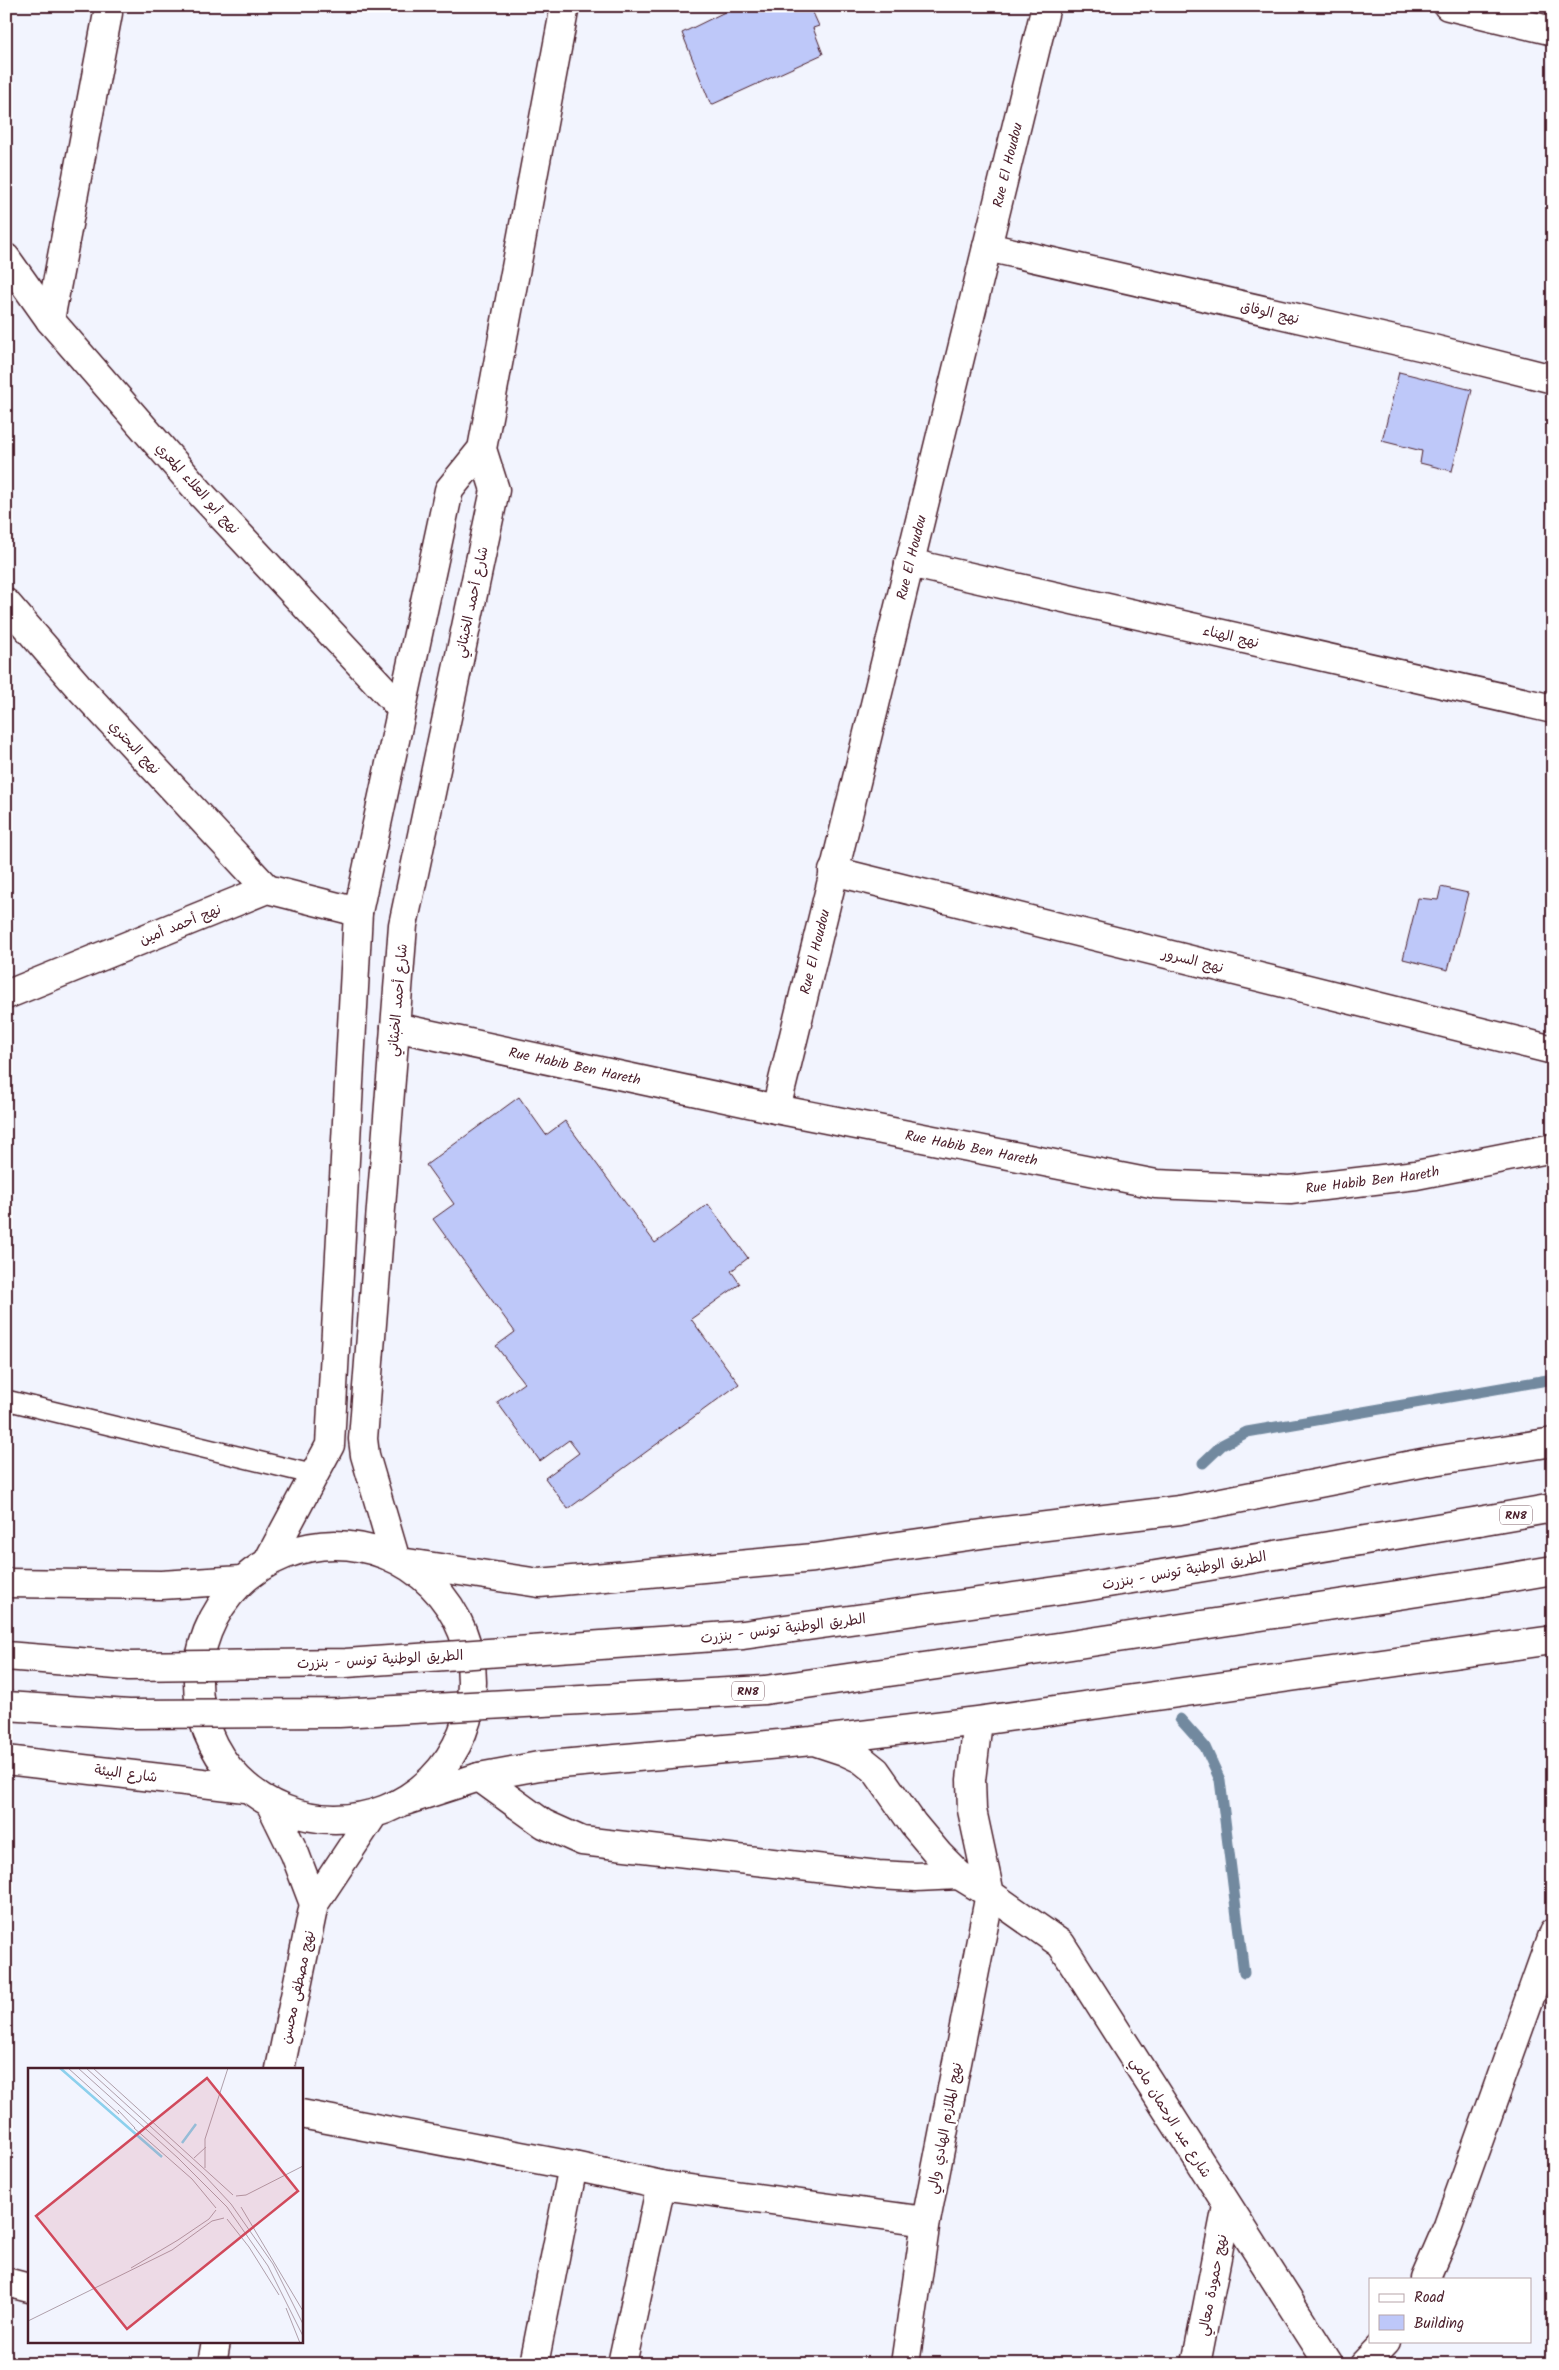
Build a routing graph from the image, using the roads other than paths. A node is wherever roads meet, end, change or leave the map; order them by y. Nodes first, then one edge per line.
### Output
1 (564, 6) edge
2 (1046, 6) edge
3 (1448, 6) edge
4 (108, 13) dead end
5 (1553, 31) edge
6 (987, 247) junction
7 (6, 258) edge
8 (50, 320) junction
9 (1553, 379) edge
10 (482, 450) junction
11 (909, 563) junction
12 (6, 603) edge
13 (401, 708) junction
14 (1553, 709) edge
15 (833, 872) junction
16 (267, 889) junction
17 (358, 912) junction
18 (6, 995) edge
19 (395, 1027) junction
20 (1553, 1050) edge
21 (776, 1108) junction
22 (1553, 1148) edge
23 (6, 1400) edge
24 (1553, 1442) edge
25 (315, 1475) junction
26 (1553, 1508) edge
27 (401, 1560) junction
28 (268, 1561) junction
29 (1553, 1570) edge
30 (242, 1580) junction
31 (6, 1584) edge
32 (1553, 1640) edge
33 (6, 1656) edge
34 (6, 1706) edge
35 (978, 1721) junction
36 (812, 1741) junction
37 (6, 1760) edge
38 (479, 1777) junction
39 (245, 1788) junction
40 (405, 1801) junction
41 (271, 1805) junction
42 (373, 1815) junction
43 (959, 1875) junction
44 (990, 1894) junction
45 (314, 1904) junction
46 (1553, 1933) edge
47 (280, 2068) edge
48 (302, 2114) edge
49 (573, 2166) junction
50 (661, 2185) junction
51 (1227, 2206) junction
52 (926, 2221) junction
53 (1425, 2278) edge
54 (6, 2282) edge
55 (28, 2288) edge
56 (216, 2342) edge
57 (1385, 2342) edge
58 (212, 2364) edge
59 (534, 2364) edge
60 (622, 2364) edge
61 (904, 2364) edge
62 (1196, 2364) edge
63 (1329, 2364) edge
64 (1364, 2364) edge

1 - 10 main road
2 - 6 main road, Rue El Houdou
3 - 5 main road
4 - 8 main road
6 - 9 main road, نهج الوفاق
6 - 11 main road, Rue El Houdou
7 - 8 main road, نهج أبو العلاء المعري
8 - 13 main road, نهج أبو العلاء المعري
10 - 13 main road
10 - 19 main road, شارع أحمد الخبثاني
11 - 14 main road, نهج الهناء
11 - 15 main road, Rue El Houdou
12 - 16 main road, نهج البحتري
13 - 17 main road
15 - 20 main road, نهج السرور
15 - 21 main road, Rue El Houdou
16 - 17 main road
16 - 18 main road, نهج أحمد أمين
17 - 25 main road
19 - 21 main road, Rue Habib Ben Hareth
19 - 27 main road, شارع أحمد الخبثاني
21 - 22 main road, Rue Habib Ben Hareth
23 - 25 lane
24 - 27 main road
25 - 28 main road
26 - 33 main road, الطريق الوطنية تونس - بنزرت / RN8, bridge
27 - 28 main road
27 - 40 main road
28 - 30 main road
29 - 34 main road, RN8, bridge
30 - 31 main road
30 - 39 main road
32 - 35 main road
35 - 36 main road
35 - 44 main road
36 - 38 main road
36 - 43 main road, شارع عبد الرحمان مامي
37 - 39 main road, شارع البيئة
38 - 40 main road
38 - 43 main road
39 - 41 main road
40 - 42 main road
41 - 42 main road
41 - 45 main road
42 - 45 main road
43 - 44 main road, شارع عبد الرحمان مامي
44 - 51 main road, شارع عبد الرحمان مامي
44 - 52 main road, نهج الملازم الهادي والي
45 - 47 main road, نهج مصطفى محسن
46 - 53 main road
48 - 49 main road
49 - 50 main road
49 - 59 main road
50 - 52 main road
50 - 60 main road
51 - 62 main road, نهج حمودة معالي
51 - 63 main road, شارع عبد الرحمان مامي
52 - 61 main road, نهج الملازم الهادي والي
54 - 55 main road
56 - 58 main road
57 - 64 main road

